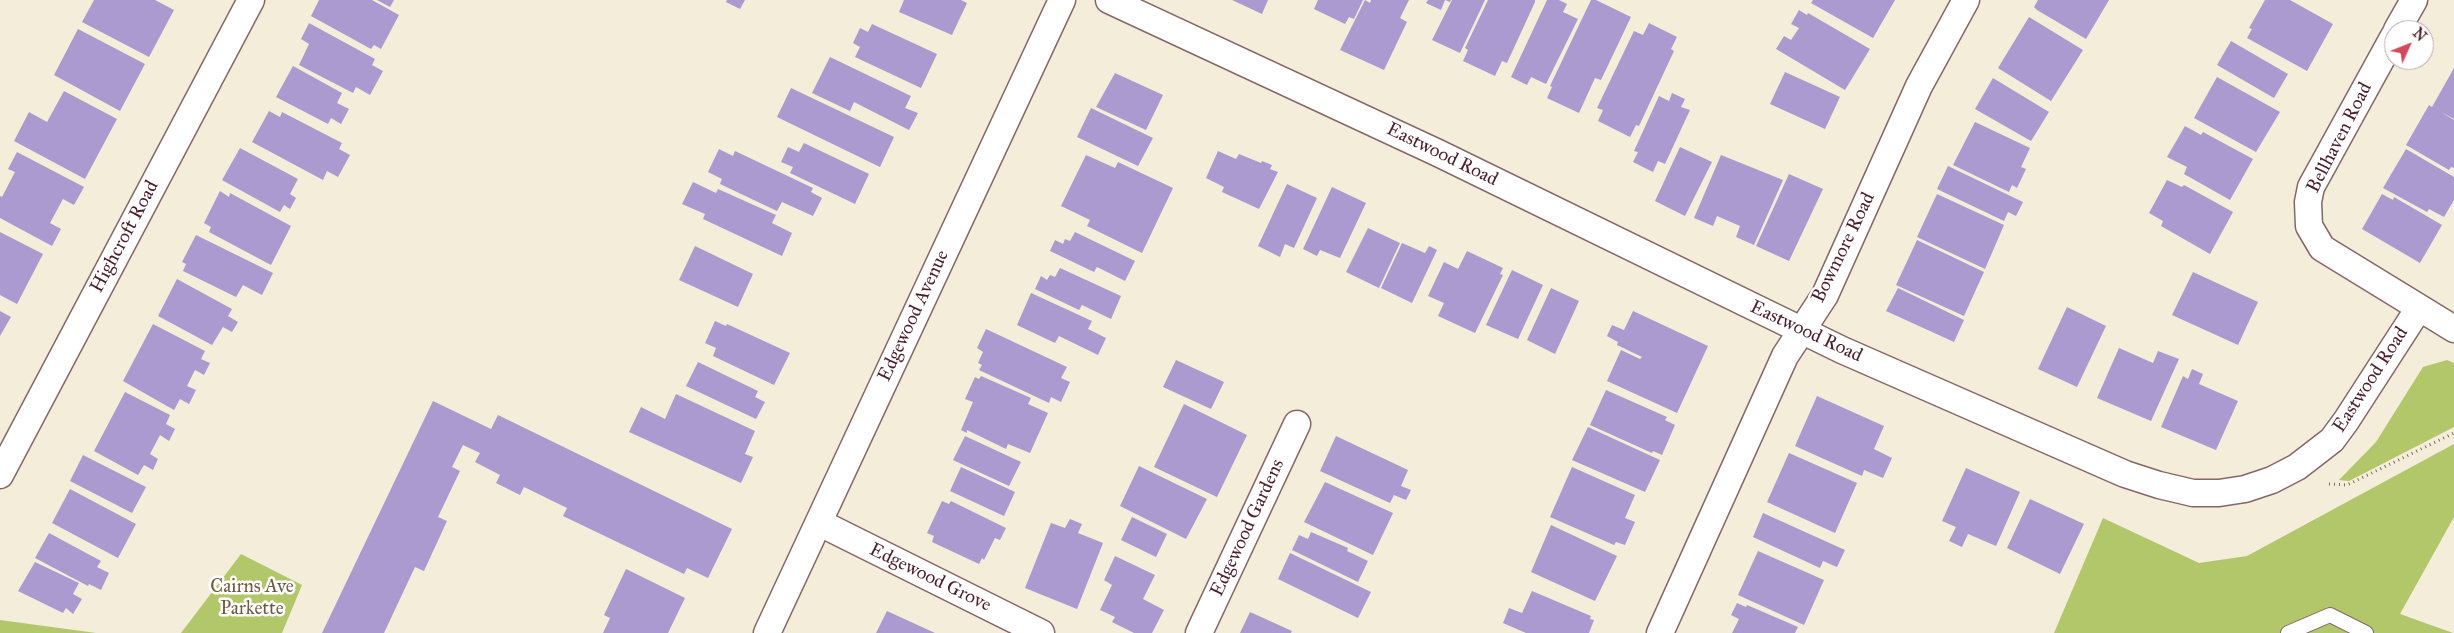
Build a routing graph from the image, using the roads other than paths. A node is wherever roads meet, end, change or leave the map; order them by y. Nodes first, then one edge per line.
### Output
1 (251, 0) edge
2 (1062, 0) edge
3 (1109, 0) edge
4 (1966, 0) edge
5 (2414, 0) edge
6 (2403, 20) edge
7 (2384, 55) edge
8 (2419, 308) junction
9 (2454, 329) edge
10 (1800, 330) junction
11 (1297, 424) dead end
12 (0, 475) edge
13 (820, 522) junction
14 (767, 633) edge
15 (1041, 633) edge
16 (1199, 633) edge
17 (1660, 633) edge
18 (2288, 633) edge
19 (2366, 633) edge

1 - 12 street, Highcroft Road
2 - 13 street, Edgewood Avenue
3 - 10 street, Eastwood Road
4 - 10 street, Bowmore Road
5 - 6 street
7 - 8 street, Bellhaven Road
8 - 9 street, Eastwood Road
8 - 10 street, Eastwood Road
10 - 17 street, Bowmore Road
11 - 16 street, Edgewood Gardens
13 - 14 street, Edgewood Avenue
13 - 15 street, Edgewood Grove
18 - 19 lane

